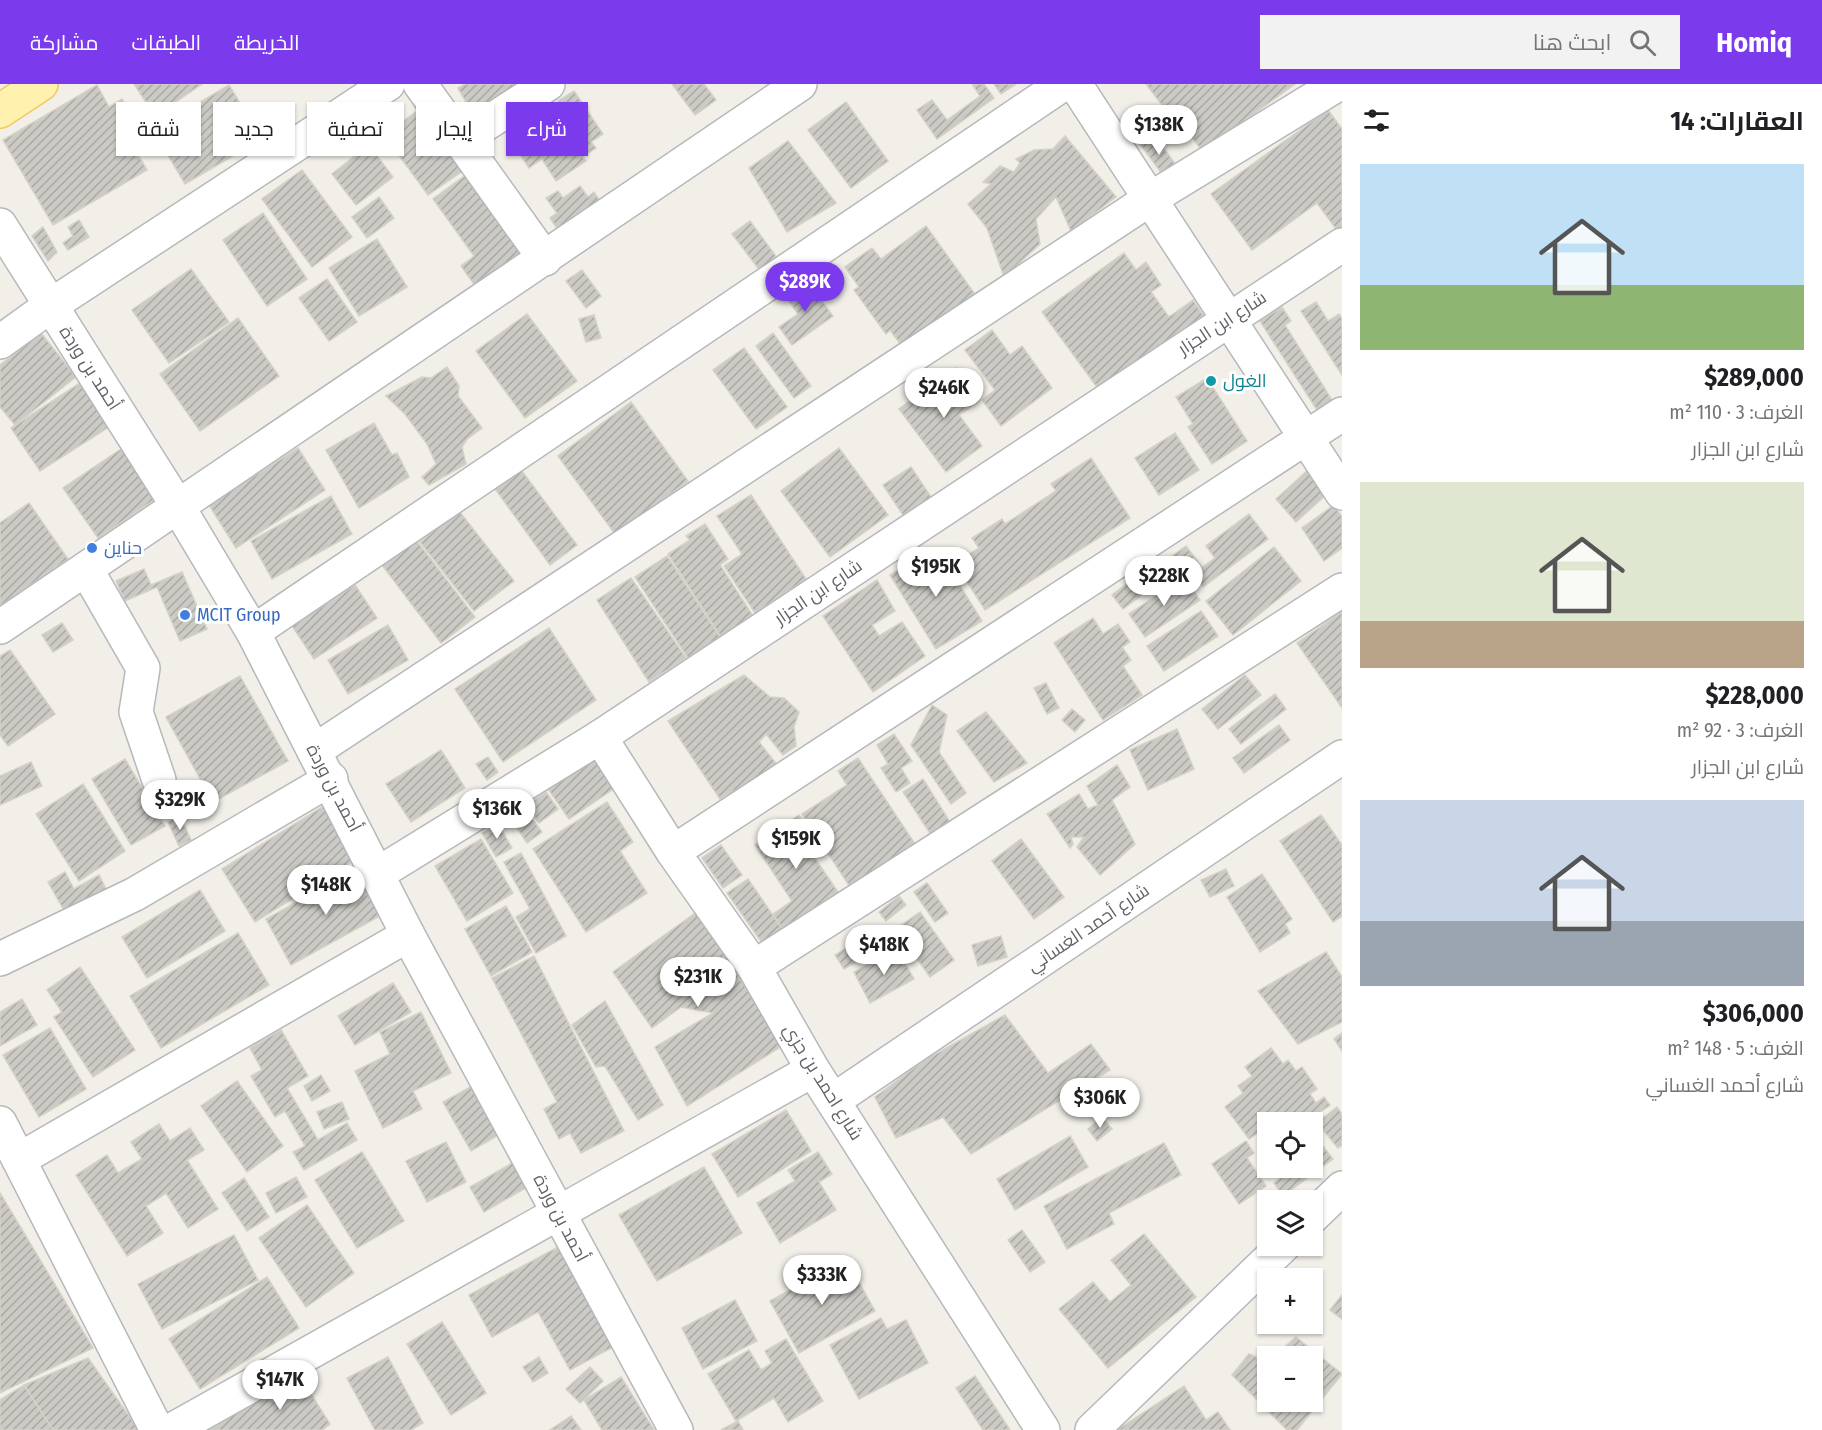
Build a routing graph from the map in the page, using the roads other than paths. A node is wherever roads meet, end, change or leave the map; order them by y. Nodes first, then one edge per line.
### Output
1 (41, 84) edge
2 (388, 84) edge
3 (420, 84) edge
4 (548, 84) edge
5 (800, 84) edge
6 (1064, 84) edge
7 (1075, 84) edge
8 (1338, 84) edge
9 (433, 102) edge
10 (0, 111) edge
11 (494, 119) edge
12 (472, 156) edge
13 (1150, 200) junction
14 (0, 225) edge
15 (1342, 245) edge
16 (545, 259) junction
17 (50, 306) junction
18 (1228, 319) junction
19 (0, 342) edge
20 (1342, 414) edge
21 (1305, 437) junction
22 (1342, 493) edge
23 (177, 505) junction
24 (86, 570) junction
25 (1342, 590) edge
26 (0, 627) edge
27 (253, 632) junction
28 (600, 737) junction
29 (314, 751) junction
30 (1342, 757) edge
31 (331, 779) junction
32 (159, 780) dead end
33 (673, 852) junction
34 (379, 873) junction
35 (408, 935) junction
36 (0, 958) edge
37 (754, 968) junction
38 (813, 1070) junction
39 (834, 1100) junction
40 (0, 1124) edge
41 (20, 1159) junction
42 (1342, 1188) edge
43 (1323, 1206) edge
44 (559, 1214) junction
45 (1273, 1256) edge
46 (157, 1430) edge
47 (172, 1430) edge
48 (676, 1430) edge
49 (1044, 1430) edge
50 (1092, 1430) edge

1 - 10 main road
2 - 17 street
3 - 9 street
4 - 11 street
5 - 16 street
6 - 27 street
7 - 13 street
8 - 13 street
12 - 16 street
13 - 18 street
13 - 29 street
14 - 17 street, أحمد بن وردة
15 - 18 street, شارع ابن الجزار
16 - 23 street
17 - 19 street
17 - 23 street, أحمد بن وردة
18 - 21 street
18 - 28 street, شارع ابن الجزار
20 - 21 street
21 - 22 street
21 - 33 street
23 - 24 street
23 - 27 street, أحمد بن وردة
24 - 26 street
24 - 32 street
25 - 37 street
27 - 29 street, أحمد بن وردة
28 - 33 street, شارع احمد بن جزي
28 - 34 street, شارع ابن الجزار
29 - 31 street, أحمد بن وردة
30 - 39 street, شارع أحمد الغساني
31 - 34 street, أحمد بن وردة
31 - 36 street
33 - 37 street, شارع احمد بن جزي
34 - 35 street, أحمد بن وردة
35 - 41 street
35 - 44 street, أحمد بن وردة
37 - 38 street, شارع احمد بن جزي
38 - 39 street, شارع احمد بن جزي
38 - 44 street
39 - 49 street, شارع احمد بن جزي
40 - 41 street
41 - 46 street
42 - 43 street
44 - 47 street
44 - 48 street, أحمد بن وردة
45 - 50 street

